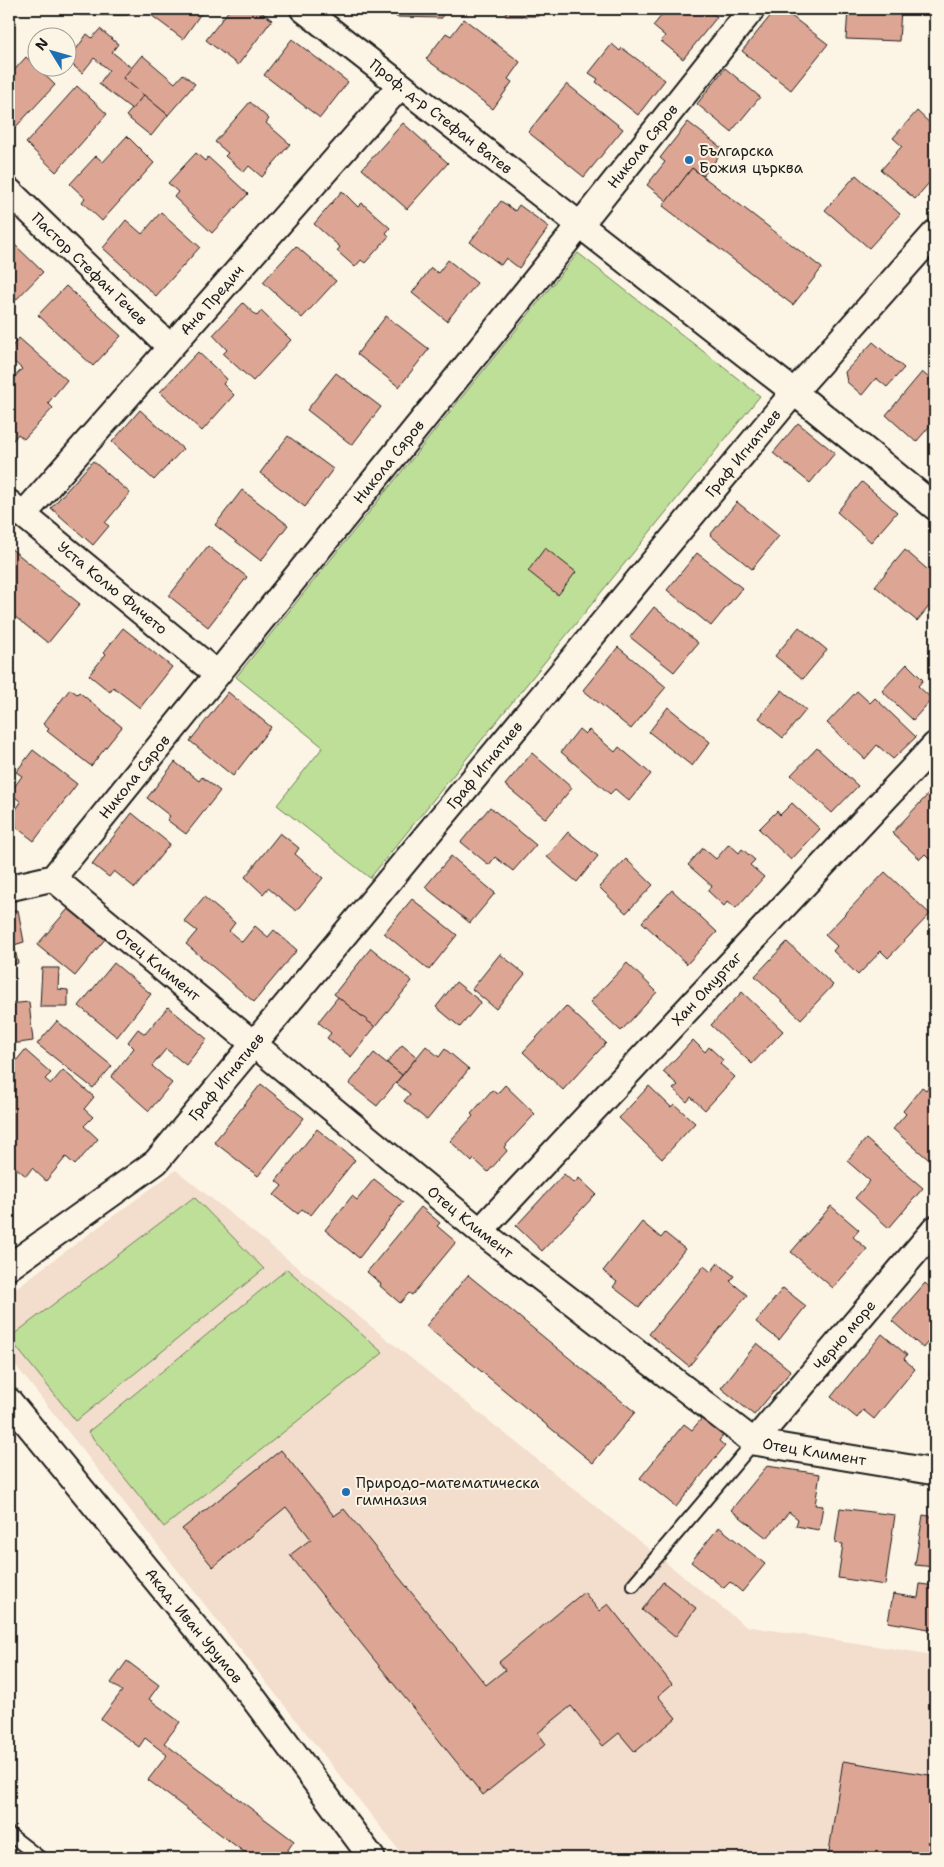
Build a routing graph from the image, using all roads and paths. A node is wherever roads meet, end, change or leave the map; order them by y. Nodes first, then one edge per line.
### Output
1 (303, 9) edge
2 (752, 9) edge
3 (400, 86) junction
4 (9, 191) edge
5 (580, 225) junction
6 (935, 233) edge
7 (170, 347) junction
8 (794, 392) junction
9 (935, 507) edge
10 (16, 509) edge
11 (217, 674) junction
12 (935, 745) edge
13 (53, 878) junction
14 (9, 888) edge
15 (254, 1044) junction
16 (935, 1229) edge
17 (480, 1231) junction
18 (9, 1267) edge
19 (9, 1401) edge
20 (754, 1442) junction
21 (935, 1472) edge
22 (633, 1585) dead end
23 (9, 1834) edge
24 (40, 1858) edge
25 (372, 1858) edge

1 - 3 street, Проф. д-р Стефан Ватев
2 - 5 street, Никола Сяров
3 - 5 street, Проф. д-р Стефан Ватев
3 - 7 street, Ана Предич
4 - 7 street, Пастор Стефан Гечев
5 - 8 street, Проф. д-р Стефан Ватев
5 - 11 street, Никола Сяров
6 - 8 street, Граф Игнатиев
7 - 10 street, Ана Предич
8 - 9 street
8 - 15 street, Граф Игнатиев
10 - 11 street, Уста Колю Фичето
11 - 13 street, Никола Сяров
12 - 17 street, Хан Омуртаг
13 - 14 street
13 - 15 street, Отец Климент
15 - 17 street, Отец Климент
15 - 18 street, Граф Игнатиев
16 - 20 street, Черно море
17 - 20 street, Отец Климент
19 - 25 street, Акад. Иван Урумов
20 - 21 street, Отец Климент
20 - 22 lane
23 - 24 lane

